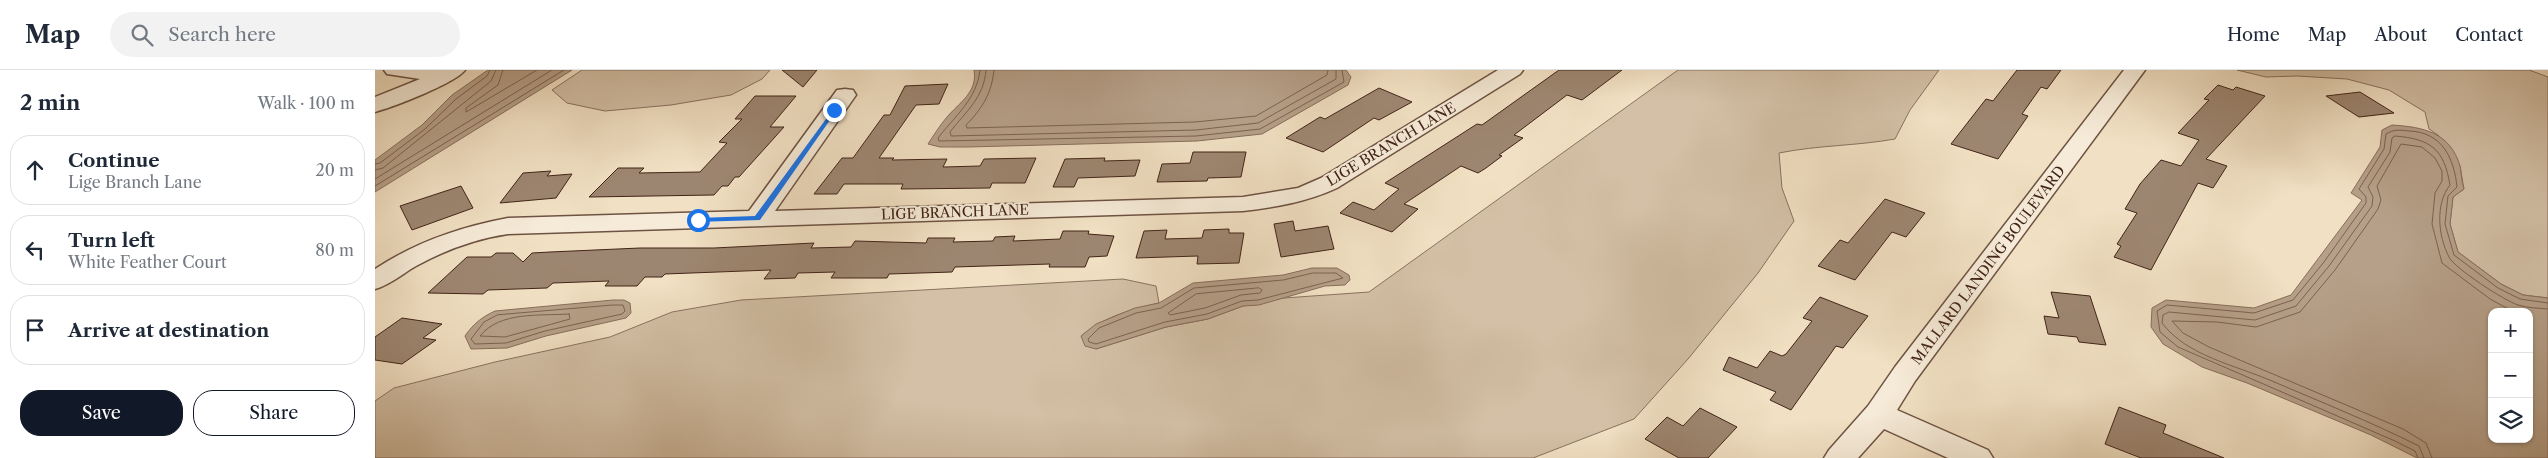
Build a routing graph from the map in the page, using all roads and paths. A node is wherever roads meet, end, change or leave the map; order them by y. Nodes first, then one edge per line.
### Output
1 (394, 70) edge
2 (1513, 70) edge
3 (2135, 70) edge
4 (451, 72) edge
5 (845, 95) dead end
6 (375, 105) edge
7 (757, 218) junction
8 (375, 281) edge
9 (1879, 414) junction
10 (1840, 458) edge
11 (1977, 458) edge

1 - 4 street
2 - 7 street, LIGE BRANCH LANE
3 - 9 street, MALLARD LANDING BOULEVARD
4 - 6 street
5 - 7 street
7 - 8 street, LIGE BRANCH LANE
9 - 10 street, MALLARD LANDING BOULEVARD
9 - 11 street

